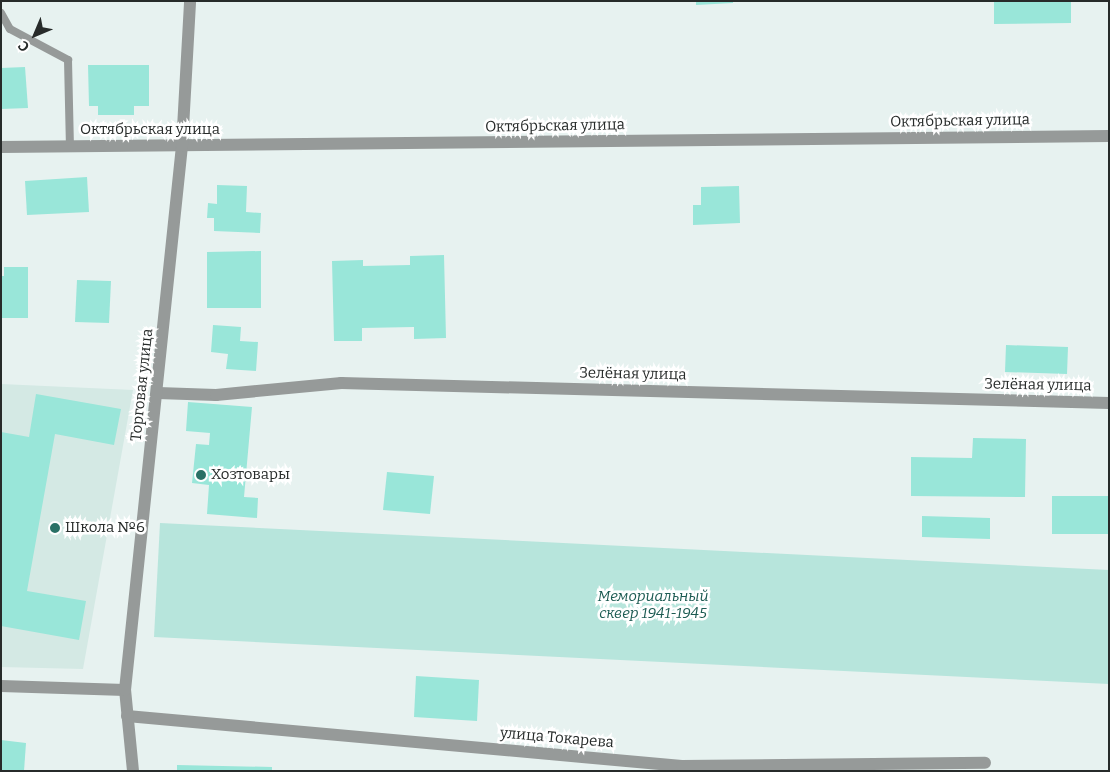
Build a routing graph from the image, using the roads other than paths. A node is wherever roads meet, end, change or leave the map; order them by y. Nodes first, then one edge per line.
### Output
1 (190, 1) edge
2 (1, 13) edge
3 (1109, 136) edge
4 (70, 146) junction
5 (182, 146) junction
6 (1, 147) edge
7 (158, 393) junction
8 (1109, 403) edge
9 (1, 686) edge
10 (125, 690) junction
11 (127, 716) junction
12 (985, 763) dead end
13 (682, 768) edge
14 (133, 771) edge

1 - 5 street, Торговая улица
2 - 4 lane
3 - 5 street, Октябрьская улица
4 - 5 street, Октябрьская улица
4 - 6 street, Октябрьская улица
5 - 7 street, Торговая улица
7 - 8 street, Зелёная улица
7 - 10 street, Торговая улица
9 - 10 street
10 - 11 street, Торговая улица
11 - 13 street, улица Токарева
11 - 14 street, Торговая улица
12 - 13 street, улица Токарева

